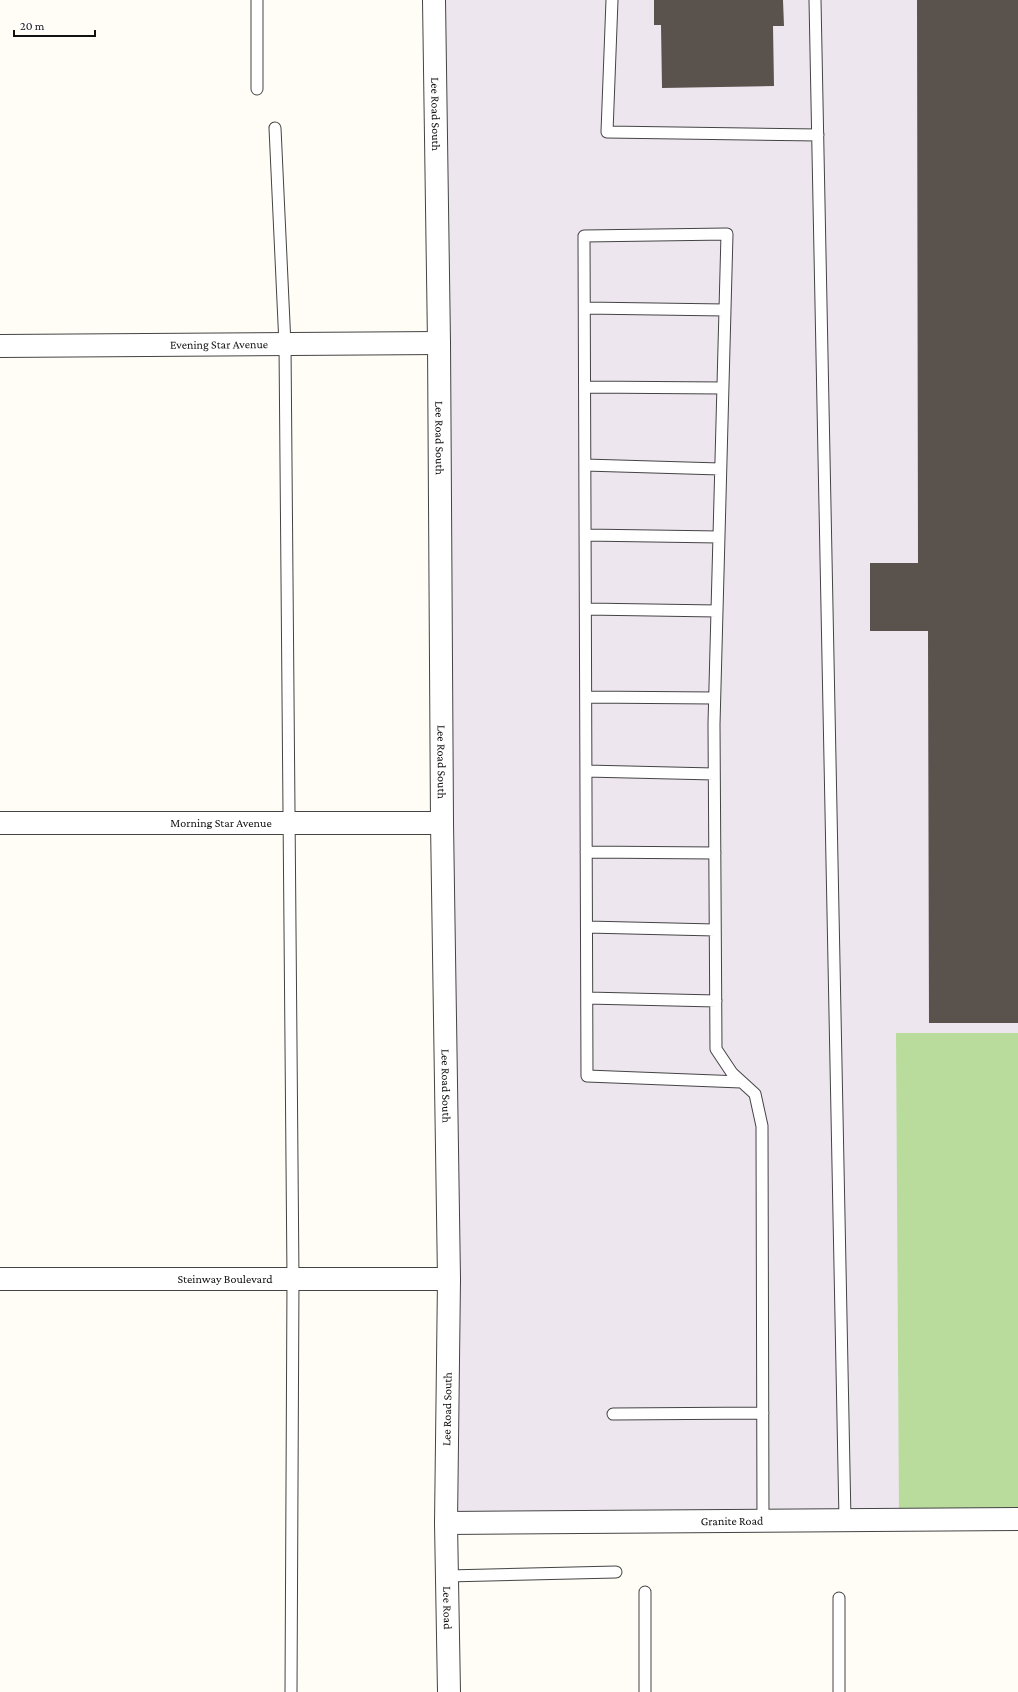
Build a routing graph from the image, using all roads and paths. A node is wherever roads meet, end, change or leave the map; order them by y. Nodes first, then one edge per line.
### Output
1 (257, 0) edge
2 (434, 0) edge
3 (612, 0) edge
4 (815, 0) edge
5 (257, 89) dead end
6 (275, 128) dead end
7 (818, 135) junction
8 (585, 308) junction
9 (724, 310) junction
10 (439, 343) junction
11 (285, 345) junction
12 (0, 346) edge
13 (585, 387) junction
14 (722, 388) junction
15 (585, 465) junction
16 (720, 469) junction
17 (585, 535) junction
18 (719, 537) junction
19 (586, 609) junction
20 (717, 611) junction
21 (586, 697) junction
22 (714, 698) junction
23 (586, 771) junction
24 (714, 774) junction
25 (290, 822) junction
26 (0, 823) edge
27 (442, 824) junction
28 (586, 852) junction
29 (715, 853) junction
30 (587, 927) junction
31 (715, 930) junction
32 (587, 998) junction
33 (716, 1001) junction
34 (741, 1082) junction
35 (0, 1278) edge
36 (294, 1278) junction
37 (449, 1279) junction
38 (763, 1413) junction
39 (613, 1414) dead end
40 (1018, 1519) edge
41 (763, 1520) junction
42 (845, 1520) junction
43 (446, 1523) junction
44 (616, 1572) dead end
45 (447, 1576) junction
46 (645, 1592) dead end
47 (839, 1598) dead end
48 (290, 1692) edge
49 (449, 1692) edge
50 (645, 1692) edge
51 (839, 1692) edge

1 - 5 lane
2 - 10 street, Lee Road South
3 - 7 lane
4 - 7 lane
6 - 11 lane
7 - 42 lane
8 - 9 lane
8 - 9 lane
8 - 13 lane
9 - 14 lane
10 - 11 street, Evening Star Avenue
10 - 27 street, Lee Road South
11 - 12 street, Evening Star Avenue
11 - 25 lane
13 - 14 lane
13 - 15 lane
14 - 16 lane
15 - 16 lane
15 - 17 lane
16 - 18 lane
17 - 18 lane
17 - 19 lane
18 - 20 lane
19 - 20 lane
19 - 21 lane
20 - 22 lane
21 - 22 lane
21 - 23 lane
22 - 24 lane
23 - 24 lane
23 - 28 lane
24 - 29 lane
25 - 26 street, Morning Star Avenue
25 - 27 street, Morning Star Avenue
25 - 36 lane
27 - 37 street, Lee Road South
28 - 29 lane
28 - 30 lane
29 - 31 lane
30 - 31 lane
30 - 32 lane
31 - 33 lane
32 - 33 lane
32 - 34 lane
33 - 34 lane
34 - 38 lane
35 - 36 street, Steinway Boulevard
36 - 37 street, Steinway Boulevard
36 - 48 lane
37 - 43 street, Lee Road South
38 - 39 lane
38 - 41 lane
40 - 42 street, Granite Road
41 - 42 street, Granite Road
41 - 43 street, Granite Road
43 - 45 street, Lee Road
44 - 45 lane
45 - 49 street, Lee Road
46 - 50 lane
47 - 51 lane

